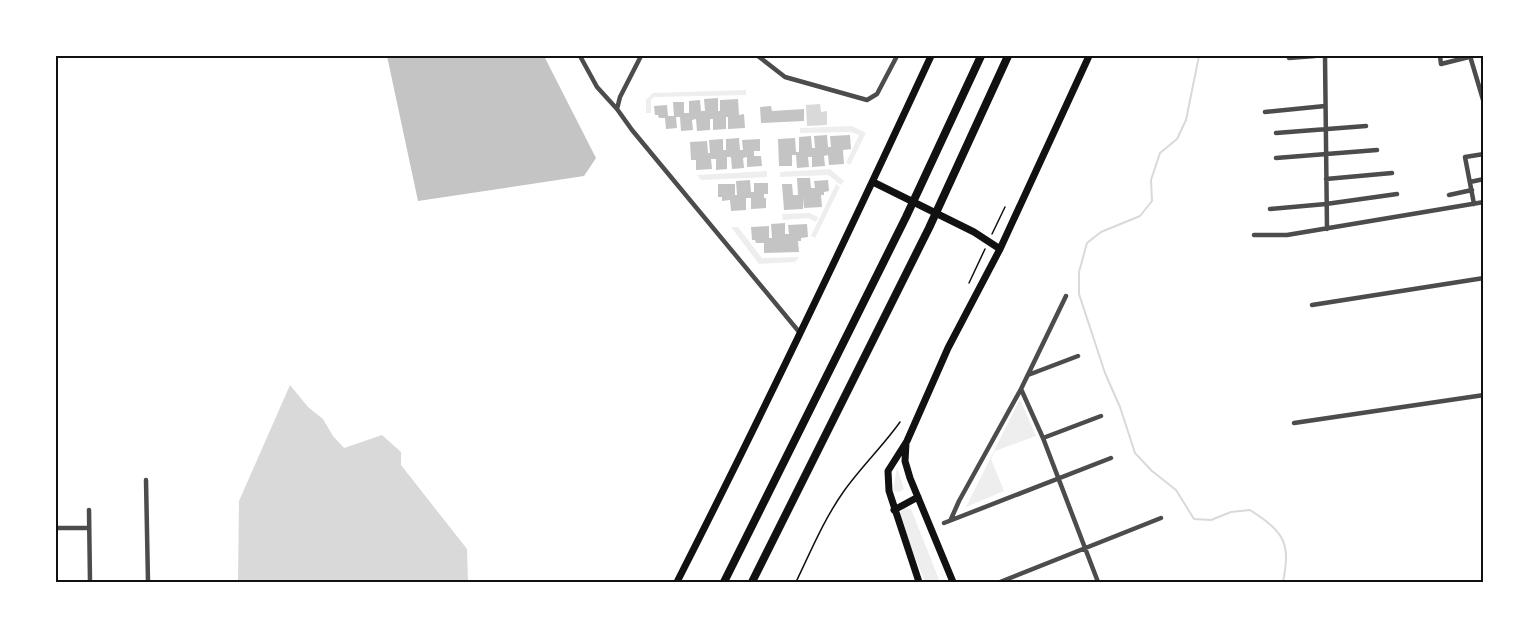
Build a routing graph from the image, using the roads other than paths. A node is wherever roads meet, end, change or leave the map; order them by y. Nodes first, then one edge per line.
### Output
1 (580, 56) edge
2 (641, 56) edge
3 (758, 56) edge
4 (897, 56) edge
5 (931, 56) edge
6 (981, 56) edge
7 (1008, 56) edge
8 (1089, 56) edge
9 (1315, 56) edge
10 (1325, 56) edge
11 (1440, 56) edge
12 (1472, 56) edge
13 (1289, 58) dead end
14 (1484, 78) edge
15 (1477, 80) junction
16 (1484, 103) edge
17 (1325, 106) junction
18 (617, 109) junction
19 (1265, 112) dead end
20 (1366, 126) dead end
21 (1326, 129) junction
22 (1276, 133) dead end
23 (1377, 150) dead end
24 (1326, 154) junction
25 (1484, 154) edge
26 (1276, 158) dead end
27 (1392, 173) dead end
28 (1326, 179) junction
29 (1484, 179) edge
30 (873, 182) junction
31 (1470, 182) junction
32 (1472, 190) junction
33 (1397, 194) dead end
34 (1449, 195) dead end
35 (1484, 202) edge
36 (1326, 204) junction
37 (1474, 204) junction
38 (1270, 209) dead end
39 (1327, 229) junction
40 (1254, 235) dead end
41 (1000, 249) junction
42 (1484, 278) edge
43 (1066, 296) dead end
44 (1312, 305) dead end
45 (800, 333) junction
46 (1078, 356) dead end
47 (1028, 375) junction
48 (1021, 389) junction
49 (1484, 395) edge
50 (1101, 416) dead end
51 (1294, 423) dead end
52 (1043, 438) junction
53 (906, 441) junction
54 (1111, 458) dead end
55 (1059, 479) junction
56 (146, 480) dead end
57 (918, 497) junction
58 (89, 510) dead end
59 (894, 510) junction
60 (1161, 518) dead end
61 (951, 519) junction
62 (944, 523) dead end
63 (56, 528) edge
64 (89, 528) junction
65 (1086, 548) junction
66 (90, 582) edge
67 (148, 582) edge
68 (677, 582) edge
69 (724, 582) edge
70 (752, 582) edge
71 (920, 582) edge
72 (953, 582) edge
73 (1000, 582) edge
74 (1098, 582) edge

1 - 18 street
2 - 18 street
3 - 4 street
5 - 30 main road
6 - 69 highway
7 - 70 highway
8 - 41 main road
9 - 13 street
10 - 17 street
11 - 12 street
12 - 15 street
14 - 15 street
15 - 16 street
17 - 19 street
17 - 21 street
18 - 45 street
20 - 21 street
21 - 22 street
21 - 24 street
23 - 24 street
24 - 26 street
24 - 28 street
25 - 31 street
27 - 28 street
28 - 36 street
29 - 31 street
30 - 41 main road
30 - 45 main road
31 - 32 street
32 - 34 street
32 - 37 street
33 - 36 street
35 - 37 street
36 - 38 street
36 - 39 street
37 - 39 street
39 - 40 street
41 - 53 main road
42 - 44 street
43 - 47 street
45 - 68 main road
46 - 47 street
47 - 48 street
48 - 52 street
48 - 61 street
49 - 51 street
50 - 52 street
52 - 55 street
53 - 57 main road
53 - 59 main road
54 - 55 street
55 - 61 street
55 - 65 street
56 - 67 street
57 - 59 main road
57 - 72 main road
58 - 64 street
59 - 71 main road
60 - 65 street
61 - 62 street
63 - 64 street
64 - 66 street
65 - 73 street
65 - 74 street

